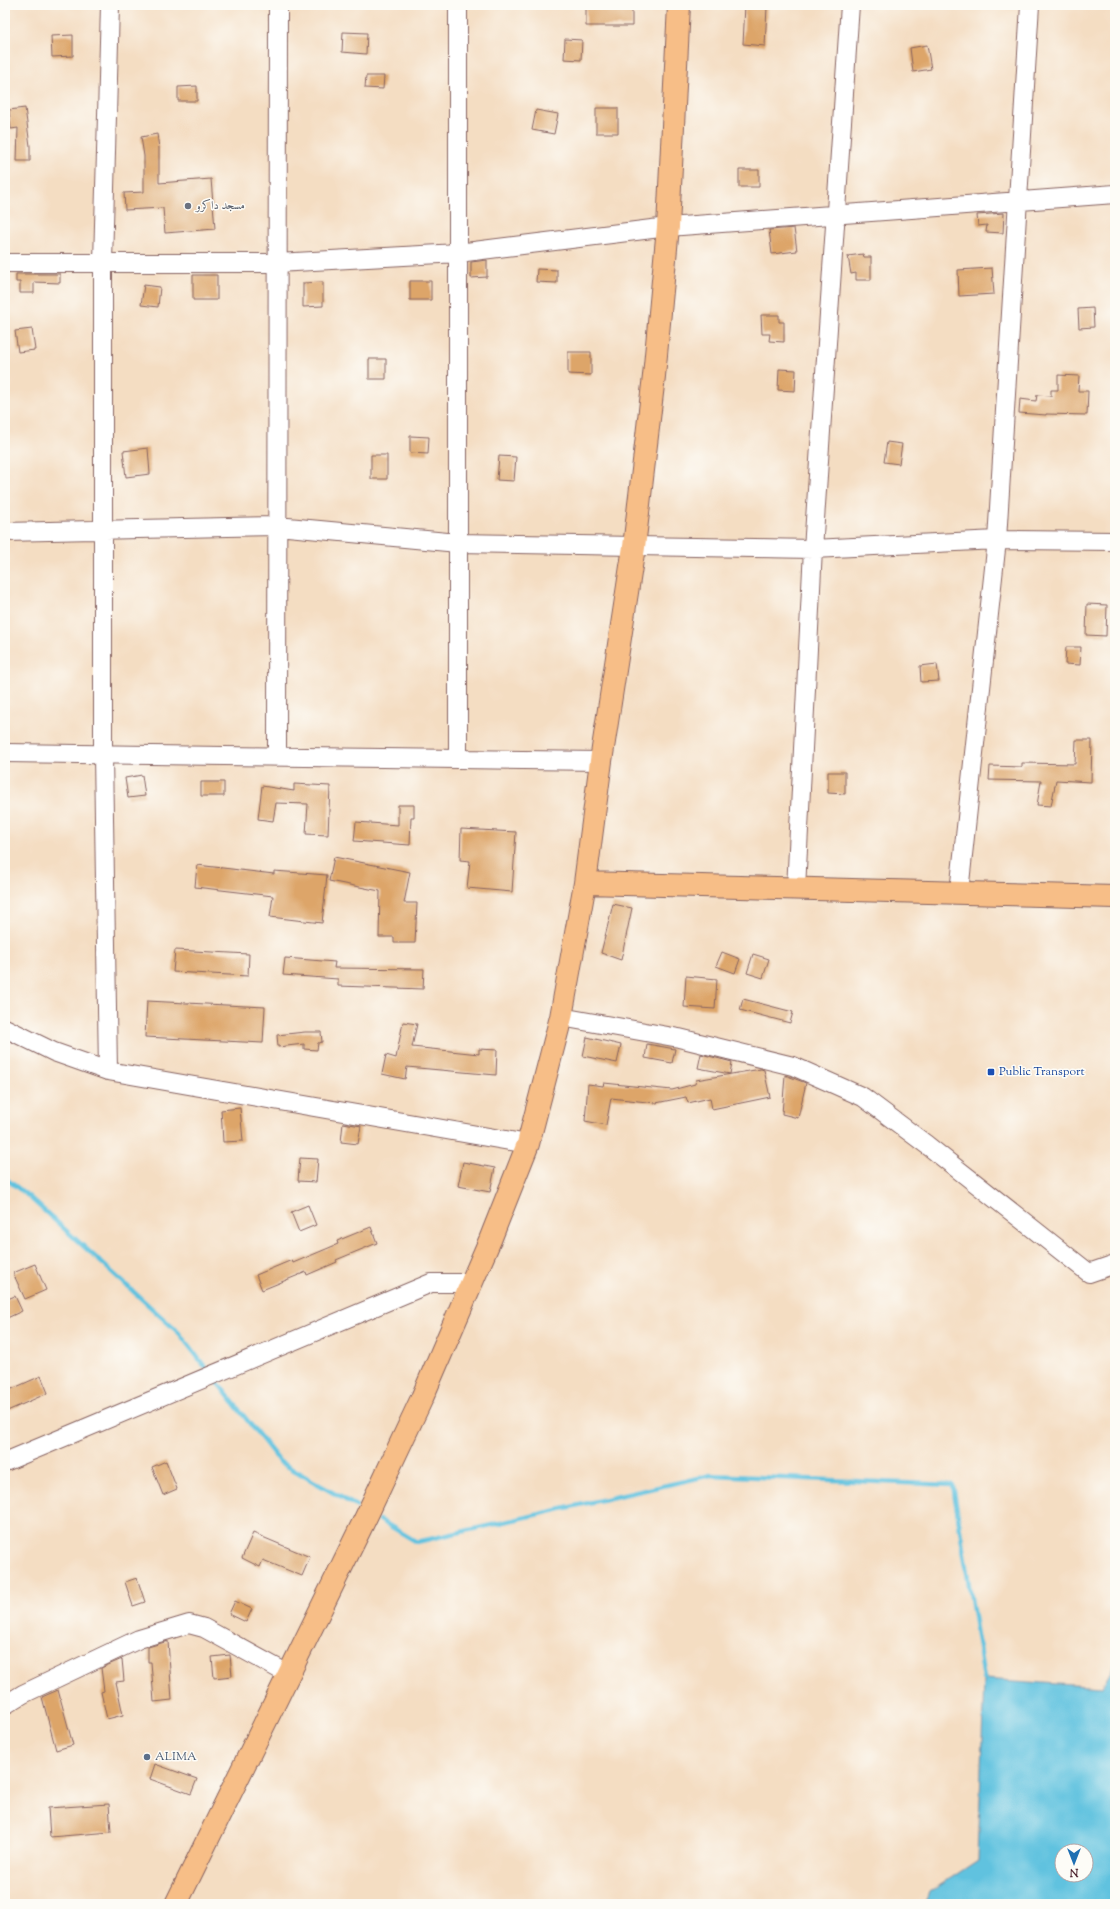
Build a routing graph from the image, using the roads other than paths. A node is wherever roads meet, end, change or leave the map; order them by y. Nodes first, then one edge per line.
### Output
1 (110, 5) edge
2 (278, 5) edge
3 (458, 5) edge
4 (679, 5) edge
5 (850, 5) edge
6 (1030, 5) edge
7 (1115, 194) edge
8 (1018, 200) junction
9 (836, 214) junction
10 (668, 227) junction
11 (458, 253) junction
12 (5, 262) edge
13 (103, 262) junction
14 (277, 263) junction
15 (277, 526) junction
16 (103, 531) junction
17 (5, 532) edge
18 (997, 540) junction
19 (1115, 541) edge
20 (458, 543) junction
21 (634, 547) junction
22 (813, 549) junction
23 (5, 753) edge
24 (103, 754) junction
25 (277, 757) junction
26 (458, 759) junction
27 (601, 761) junction
28 (585, 883) junction
29 (796, 889) junction
30 (959, 892) junction
31 (1115, 897) edge
32 (561, 1017) junction
33 (5, 1028) edge
34 (108, 1070) junction
35 (528, 1144) junction
36 (1115, 1264) edge
37 (472, 1283) junction
38 (5, 1462) edge
39 (288, 1674) junction
40 (5, 1705) edge
41 (176, 1904) edge

1 - 13 street
2 - 14 street
3 - 11 street
4 - 10 main road
5 - 9 street
6 - 8 street
7 - 8 street
8 - 9 street
8 - 18 street
9 - 10 street
9 - 22 street
10 - 11 street
10 - 21 main road
11 - 14 street
11 - 20 street
12 - 13 street
13 - 14 street
13 - 16 street
14 - 15 street
15 - 16 street
15 - 20 street
15 - 25 street
16 - 17 street
16 - 24 street
18 - 19 street
18 - 22 street
18 - 30 street
20 - 21 street
20 - 26 street
21 - 22 street
21 - 27 main road
22 - 29 street
23 - 24 street
24 - 25 street
24 - 34 street
25 - 26 street
26 - 27 street
27 - 28 main road
28 - 29 main road
28 - 32 main road
29 - 30 main road
30 - 31 main road
32 - 35 main road
32 - 36 street
33 - 34 street
34 - 35 street
35 - 37 main road
37 - 38 street
37 - 39 main road
39 - 40 street
39 - 41 main road

